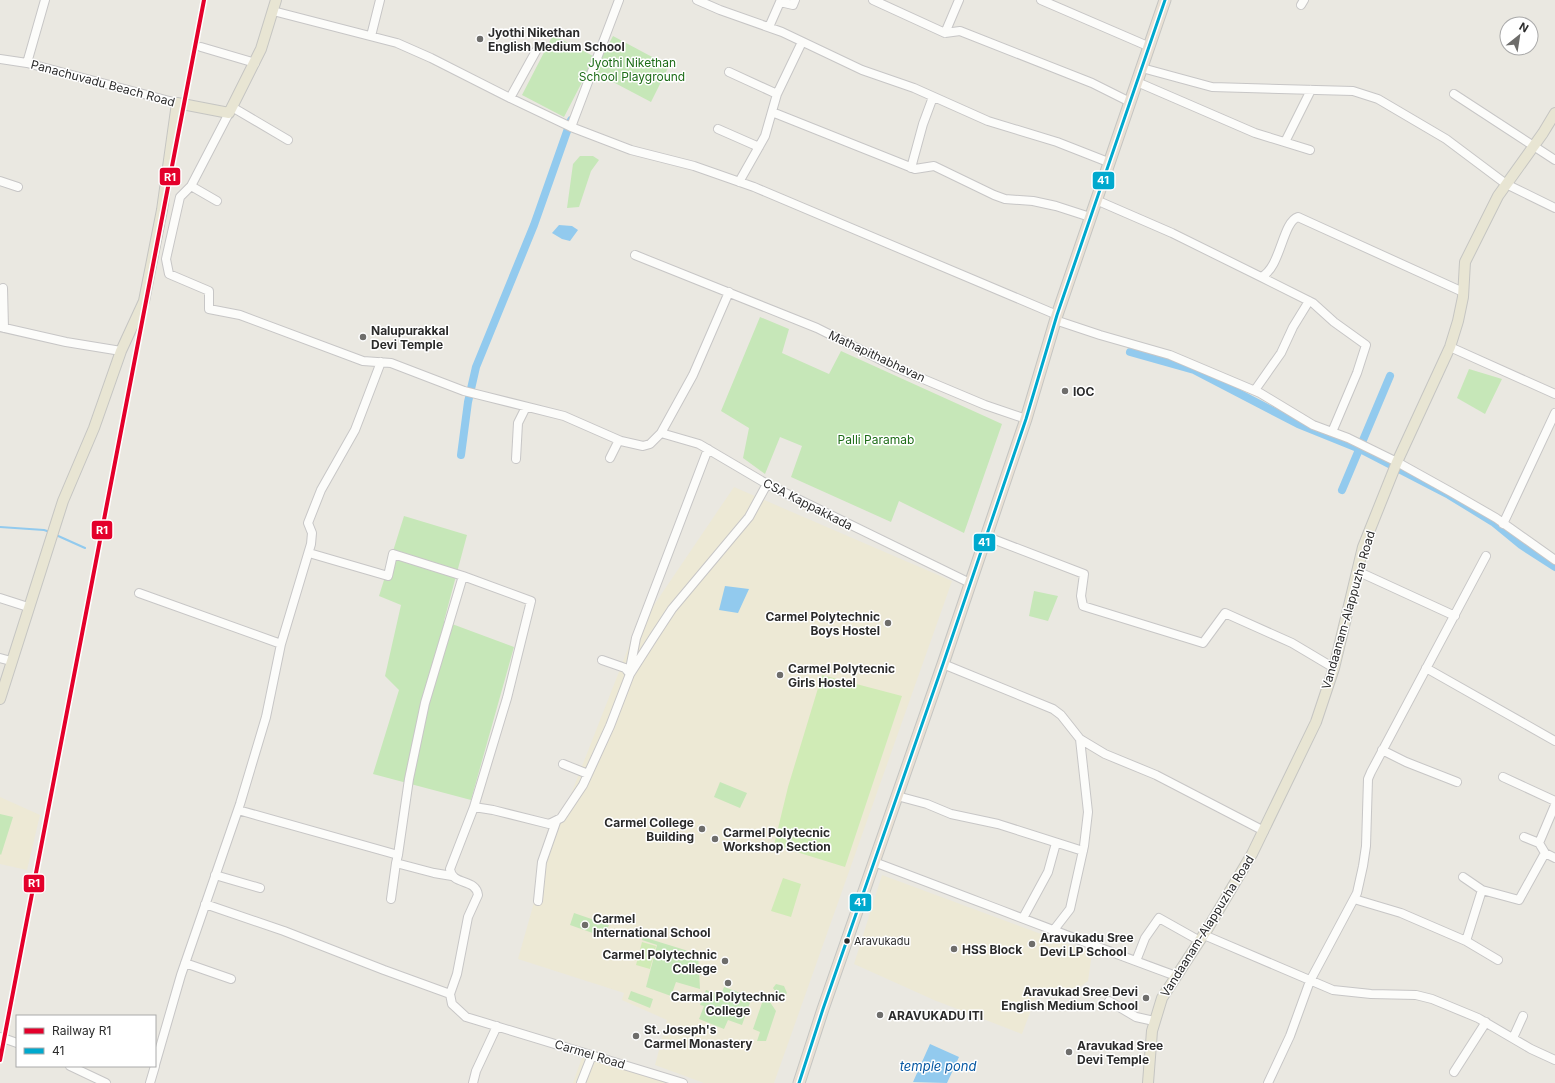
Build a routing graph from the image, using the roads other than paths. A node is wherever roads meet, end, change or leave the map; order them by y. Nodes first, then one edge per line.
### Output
1 (45, 0) edge
2 (276, 0) edge
3 (380, 0) edge
4 (619, 0) edge
5 (697, 0) edge
6 (795, 0) edge
7 (873, 0) edge
8 (959, 0) edge
9 (1041, 0) edge
10 (1165, 0) edge
11 (273, 11) junction
12 (769, 27) junction
13 (945, 33) junction
14 (371, 36) junction
15 (802, 42) junction
16 (201, 47) dead end
17 (1150, 47) junction
18 (536, 50) dead end
19 (0, 58) edge
20 (27, 63) junction
21 (255, 63) junction
22 (1142, 68) junction
23 (728, 72) dead end
24 (1137, 82) junction
25 (1311, 90) junction
26 (777, 94) junction
27 (1454, 94) dead end
28 (933, 97) junction
29 (510, 98) junction
30 (1130, 102) junction
31 (177, 103) junction
32 (231, 110) junction
33 (772, 112) junction
34 (1555, 113) edge
35 (569, 126) junction
36 (718, 129) dead end
37 (288, 140) dead end
38 (1285, 142) junction
39 (1534, 146) junction
40 (759, 147) junction
41 (1310, 150) dead end
42 (1555, 160) edge
43 (1108, 162) junction
44 (911, 168) junction
45 (0, 181) edge
46 (739, 182) junction
47 (1506, 184) junction
48 (191, 186) junction
49 (18, 187) dead end
50 (1096, 200) junction
51 (216, 201) dead end
52 (1555, 208) edge
53 (1090, 217) junction
54 (635, 255) dead end
55 (1261, 277) junction
56 (3, 288) dead end
57 (729, 292) junction
58 (1463, 292) junction
59 (1309, 301) junction
60 (1056, 317) junction
61 (2, 327) edge
62 (1450, 346) junction
63 (121, 351) junction
64 (381, 362) junction
65 (1255, 390) junction
66 (1555, 394) edge
67 (526, 407) junction
68 (1555, 413) edge
69 (1026, 419) junction
70 (1332, 432) junction
71 (661, 434) junction
72 (619, 440) junction
73 (708, 449) junction
74 (610, 458) dead end
75 (516, 459) dead end
76 (1396, 465) junction
77 (767, 484) junction
78 (1503, 524) junction
79 (986, 536) junction
80 (308, 553) junction
81 (1486, 556) dead end
82 (1555, 560) edge
83 (1357, 571) junction
84 (463, 576) junction
85 (970, 583) junction
86 (139, 593) dead end
87 (0, 598) edge
88 (28, 607) junction
89 (1455, 616) junction
90 (281, 644) junction
91 (0, 658) edge
92 (602, 660) dead end
93 (11, 661) junction
94 (943, 664) junction
95 (1334, 668) junction
96 (1426, 668) junction
97 (630, 674) junction
98 (0, 698) edge
99 (1080, 739) junction
100 (1555, 741) edge
101 (1382, 750) junction
102 (563, 764) dead end
103 (588, 774) junction
104 (1503, 777) dead end
105 (1457, 782) dead end
106 (897, 796) junction
107 (1555, 801) edge
108 (1555, 805) edge
109 (474, 807) junction
110 (238, 810) junction
111 (556, 822) junction
112 (1264, 831) junction
113 (1524, 837) dead end
114 (1056, 843) junction
115 (1539, 844) junction
116 (1083, 851) junction
117 (1545, 853) junction
118 (1555, 858) edge
119 (397, 859) junction
120 (874, 862) junction
121 (215, 875) junction
122 (452, 876) junction
123 (1463, 877) dead end
124 (260, 888) dead end
125 (1482, 890) junction
126 (391, 899) dead end
127 (1354, 899) junction
128 (538, 901) dead end
129 (205, 904) junction
130 (1023, 918) junction
131 (1053, 931) junction
132 (1202, 938) junction
133 (1466, 941) junction
134 (1498, 960) dead end
135 (1136, 961) junction
136 (185, 963) junction
137 (1176, 976) junction
138 (231, 979) dead end
139 (1310, 981) junction
140 (450, 994) junction
141 (1109, 1001) dead end
142 (1523, 1016) dead end
143 (1154, 1021) junction
144 (1486, 1022) junction
145 (497, 1026) junction
146 (0, 1037) edge
147 (1513, 1038) junction
148 (16, 1043) edge
149 (592, 1055) junction
150 (1555, 1060) edge
151 (156, 1063) edge
152 (72, 1067) edge
153 (155, 1067) edge
154 (1454, 1072) dead end
155 (106, 1083) edge
156 (150, 1083) edge
157 (473, 1083) edge
158 (581, 1083) edge
159 (683, 1083) edge
160 (799, 1083) edge
161 (1148, 1083) edge
162 (1268, 1083) edge

1 - 20 street
2 - 11 main road
3 - 14 street
4 - 35 street
5 - 12 street
6 - 12 street
7 - 13 street
8 - 13 street
9 - 17 street
10 - 17 highway
11 - 14 street
11 - 21 main road
12 - 15 street
13 - 30 street
14 - 29 street
15 - 26 street
15 - 28 street
16 - 21 street
17 - 22 highway
18 - 29 street
19 - 20 street, Panachuvadu Beach Road
20 - 31 street, Panachuvadu Beach Road
21 - 32 main road
22 - 24 highway
22 - 25 street
23 - 26 street
24 - 30 highway
24 - 38 street
25 - 38 street
25 - 47 street
26 - 33 street
27 - 39 street
28 - 43 street
28 - 44 street
29 - 35 street
30 - 43 highway
31 - 32 main road, Panachuvadu Beach Road
31 - 63 main road
32 - 37 street
32 - 48 street
33 - 40 street
33 - 44 street
34 - 39 main road, Vandaanam-Alappuzha Road
35 - 46 street
36 - 40 street
38 - 41 street
39 - 42 street
39 - 47 main road, Vandaanam-Alappuzha Road
40 - 46 street
43 - 50 highway
44 - 53 street
45 - 49 street
46 - 60 street
47 - 52 street
47 - 58 main road, Vandaanam-Alappuzha Road
48 - 51 street
48 - 64 street
50 - 53 highway
50 - 55 street
53 - 60 highway
54 - 57 street, Mathapithabhavan
55 - 58 street
55 - 59 street
56 - 61 street
57 - 69 street, Mathapithabhavan
57 - 71 street
58 - 62 main road, Vandaanam-Alappuzha Road
59 - 65 street
59 - 70 street
60 - 65 street
60 - 69 highway
61 - 63 street
62 - 66 street
62 - 76 main road, Vandaanam-Alappuzha Road
63 - 88 main road
64 - 67 street
64 - 80 street
65 - 70 street
67 - 72 street
67 - 75 street
68 - 78 street
69 - 79 highway
70 - 76 street
71 - 72 street
71 - 73 street, CSA Kappakkada
72 - 74 street
73 - 77 street, CSA Kappakkada
73 - 97 street
76 - 78 street
76 - 83 main road, Vandaanam-Alappuzha Road
77 - 85 street, CSA Kappakkada
77 - 97 street
78 - 82 street
79 - 85 highway
79 - 95 street
80 - 84 street
80 - 90 street
81 - 89 street
83 - 89 street
83 - 95 main road, Vandaanam-Alappuzha Road
84 - 109 street
84 - 119 street
85 - 94 highway
86 - 90 street
87 - 88 street
88 - 93 main road
89 - 96 street
90 - 110 street
91 - 93 street
92 - 97 street
93 - 98 main road
94 - 99 street
94 - 106 highway
95 - 112 main road, Vandaanam-Alappuzha Road
96 - 100 street
96 - 101 street
97 - 103 street
99 - 112 street
99 - 116 street
101 - 105 street
101 - 127 street
102 - 103 street
103 - 111 street
104 - 107 street
106 - 114 street
106 - 120 highway
108 - 115 street
109 - 111 street
109 - 122 street
110 - 119 street
110 - 121 street
111 - 128 street
112 - 132 main road, Vandaanam-Alappuzha Road
113 - 115 street
114 - 116 street
114 - 130 street
115 - 117 street
116 - 131 street
117 - 118 street
117 - 125 street
119 - 122 street
119 - 126 street
120 - 130 street
120 - 160 highway
121 - 124 street
121 - 129 street
122 - 140 street
123 - 125 street
125 - 133 street
127 - 133 street
127 - 139 street
129 - 136 street
129 - 140 street
130 - 131 street
131 - 135 street
132 - 135 street
132 - 137 main road, Vandaanam-Alappuzha Road
132 - 139 street
133 - 134 street
135 - 137 street
136 - 138 street
136 - 151 street
137 - 143 main road, Vandaanam-Alappuzha Road
139 - 144 street
139 - 162 street
140 - 145 street, Carmel Road
141 - 143 street
142 - 147 street
143 - 161 main road, Vandaanam-Alappuzha Road
144 - 147 street
144 - 154 street
145 - 149 street, Carmel Road
145 - 157 street
146 - 148 street
147 - 150 street
149 - 158 street
149 - 159 street, Carmel Road
152 - 155 street
153 - 156 street

